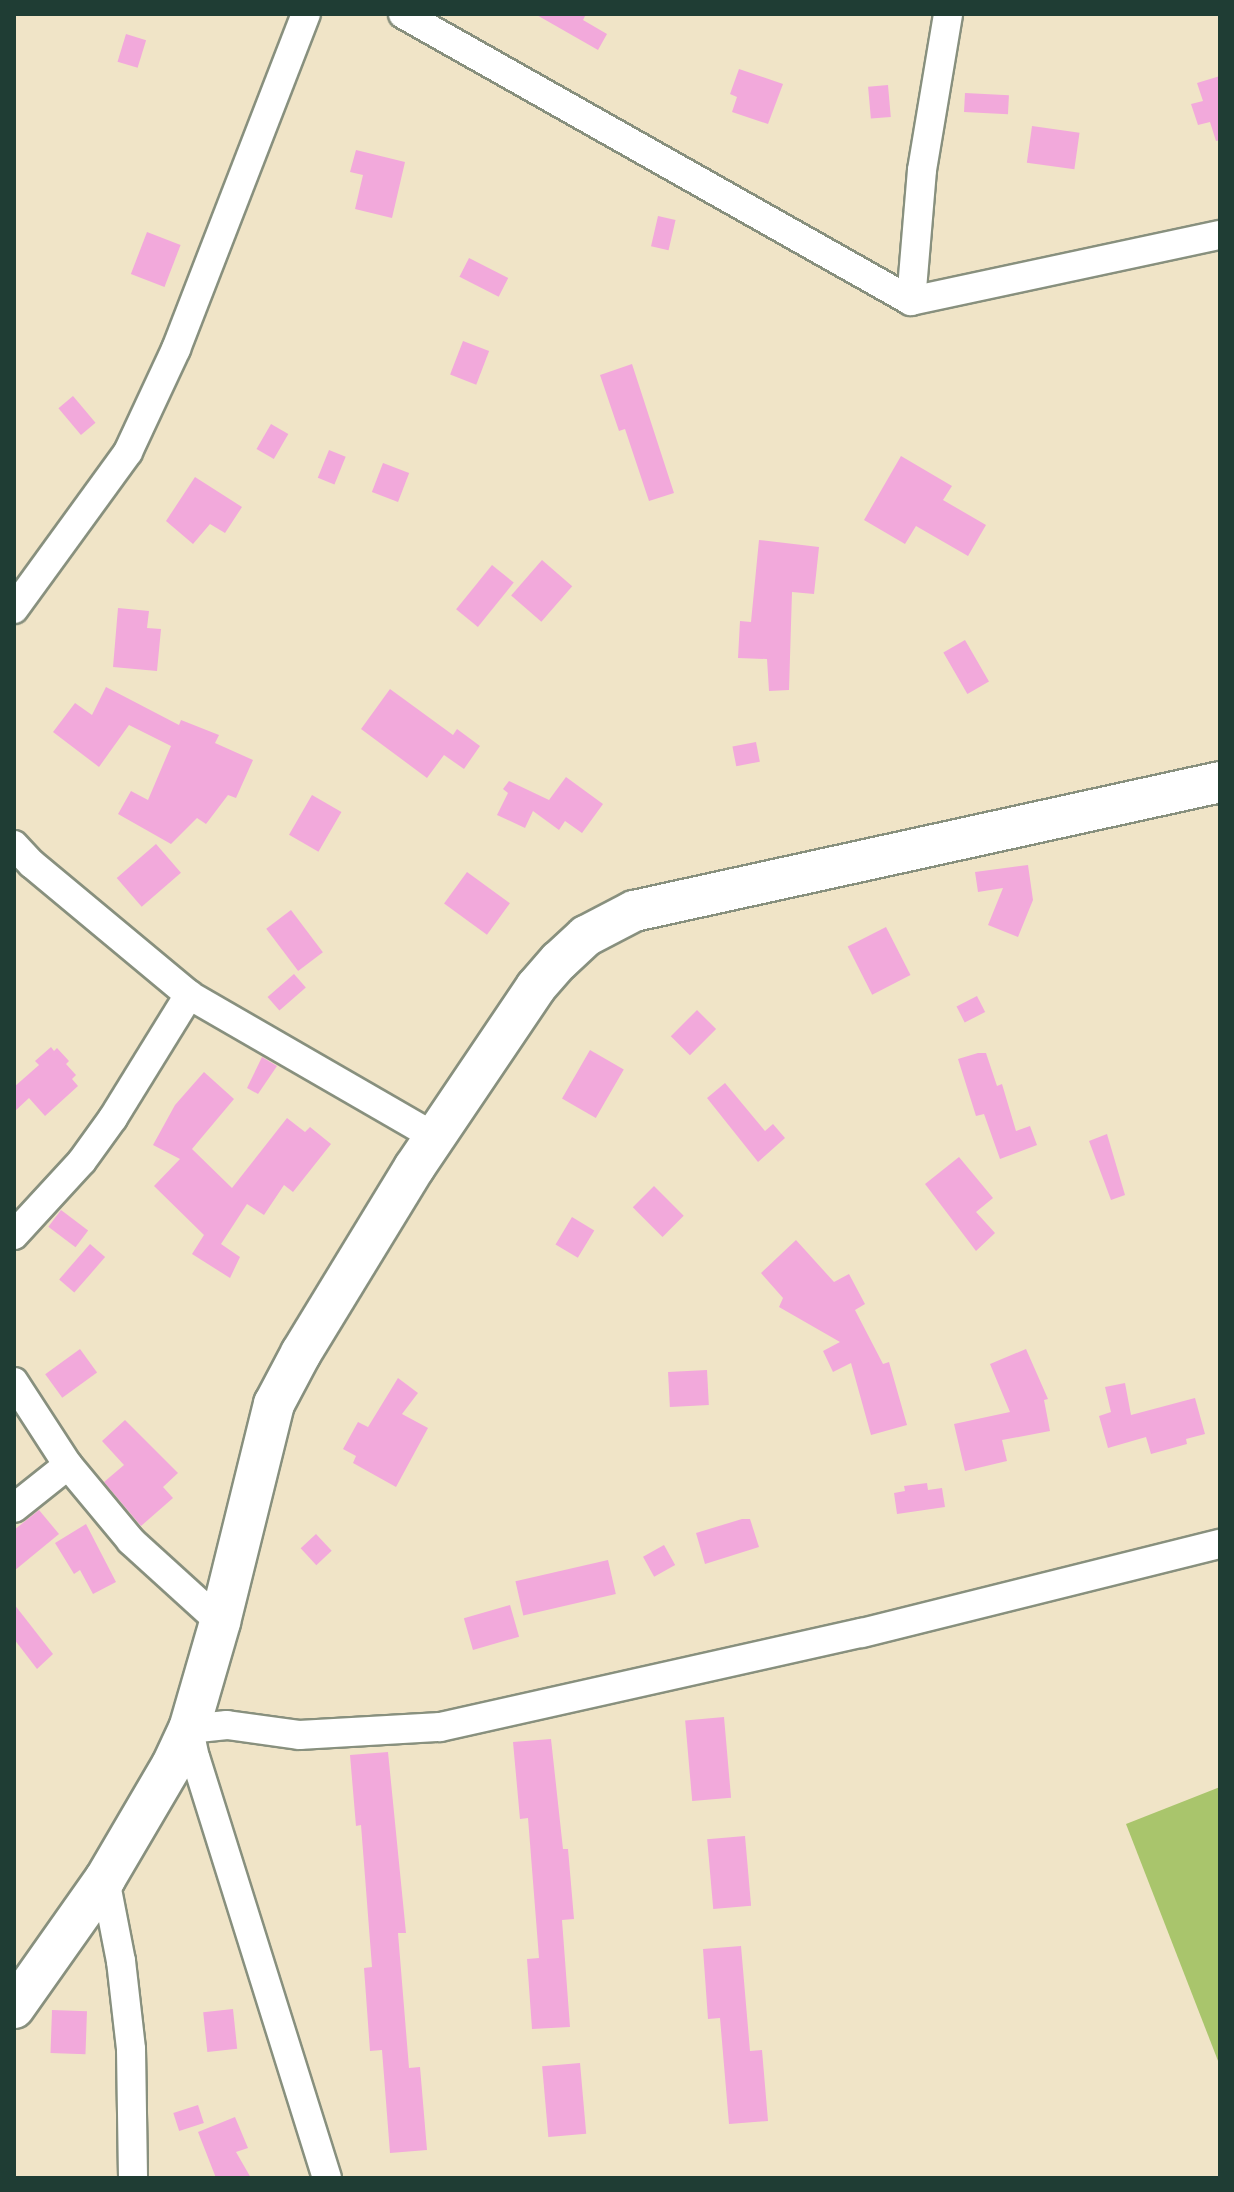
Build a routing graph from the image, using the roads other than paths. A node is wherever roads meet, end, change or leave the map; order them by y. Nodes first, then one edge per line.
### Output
1 (306, 14) edge
2 (403, 14) edge
3 (948, 14) edge
4 (1220, 235) edge
5 (911, 301) junction
6 (14, 609) edge
7 (1220, 782) edge
8 (14, 845) edge
9 (189, 995) junction
10 (435, 1137) junction
11 (14, 1235) edge
12 (14, 1382) edge
13 (68, 1465) junction
14 (14, 1508) edge
15 (1220, 1544) edge
16 (220, 1622) junction
17 (189, 1729) junction
18 (105, 1879) junction
19 (14, 2008) edge
20 (133, 2178) edge
21 (327, 2178) edge

1 - 6 street
2 - 5 street
3 - 5 street
4 - 5 street
7 - 10 street
8 - 9 street
9 - 10 street
9 - 11 street
10 - 16 street
12 - 13 street
13 - 14 street
13 - 16 street
15 - 17 street
16 - 17 street
17 - 18 street
17 - 21 street
18 - 19 street
18 - 20 street

